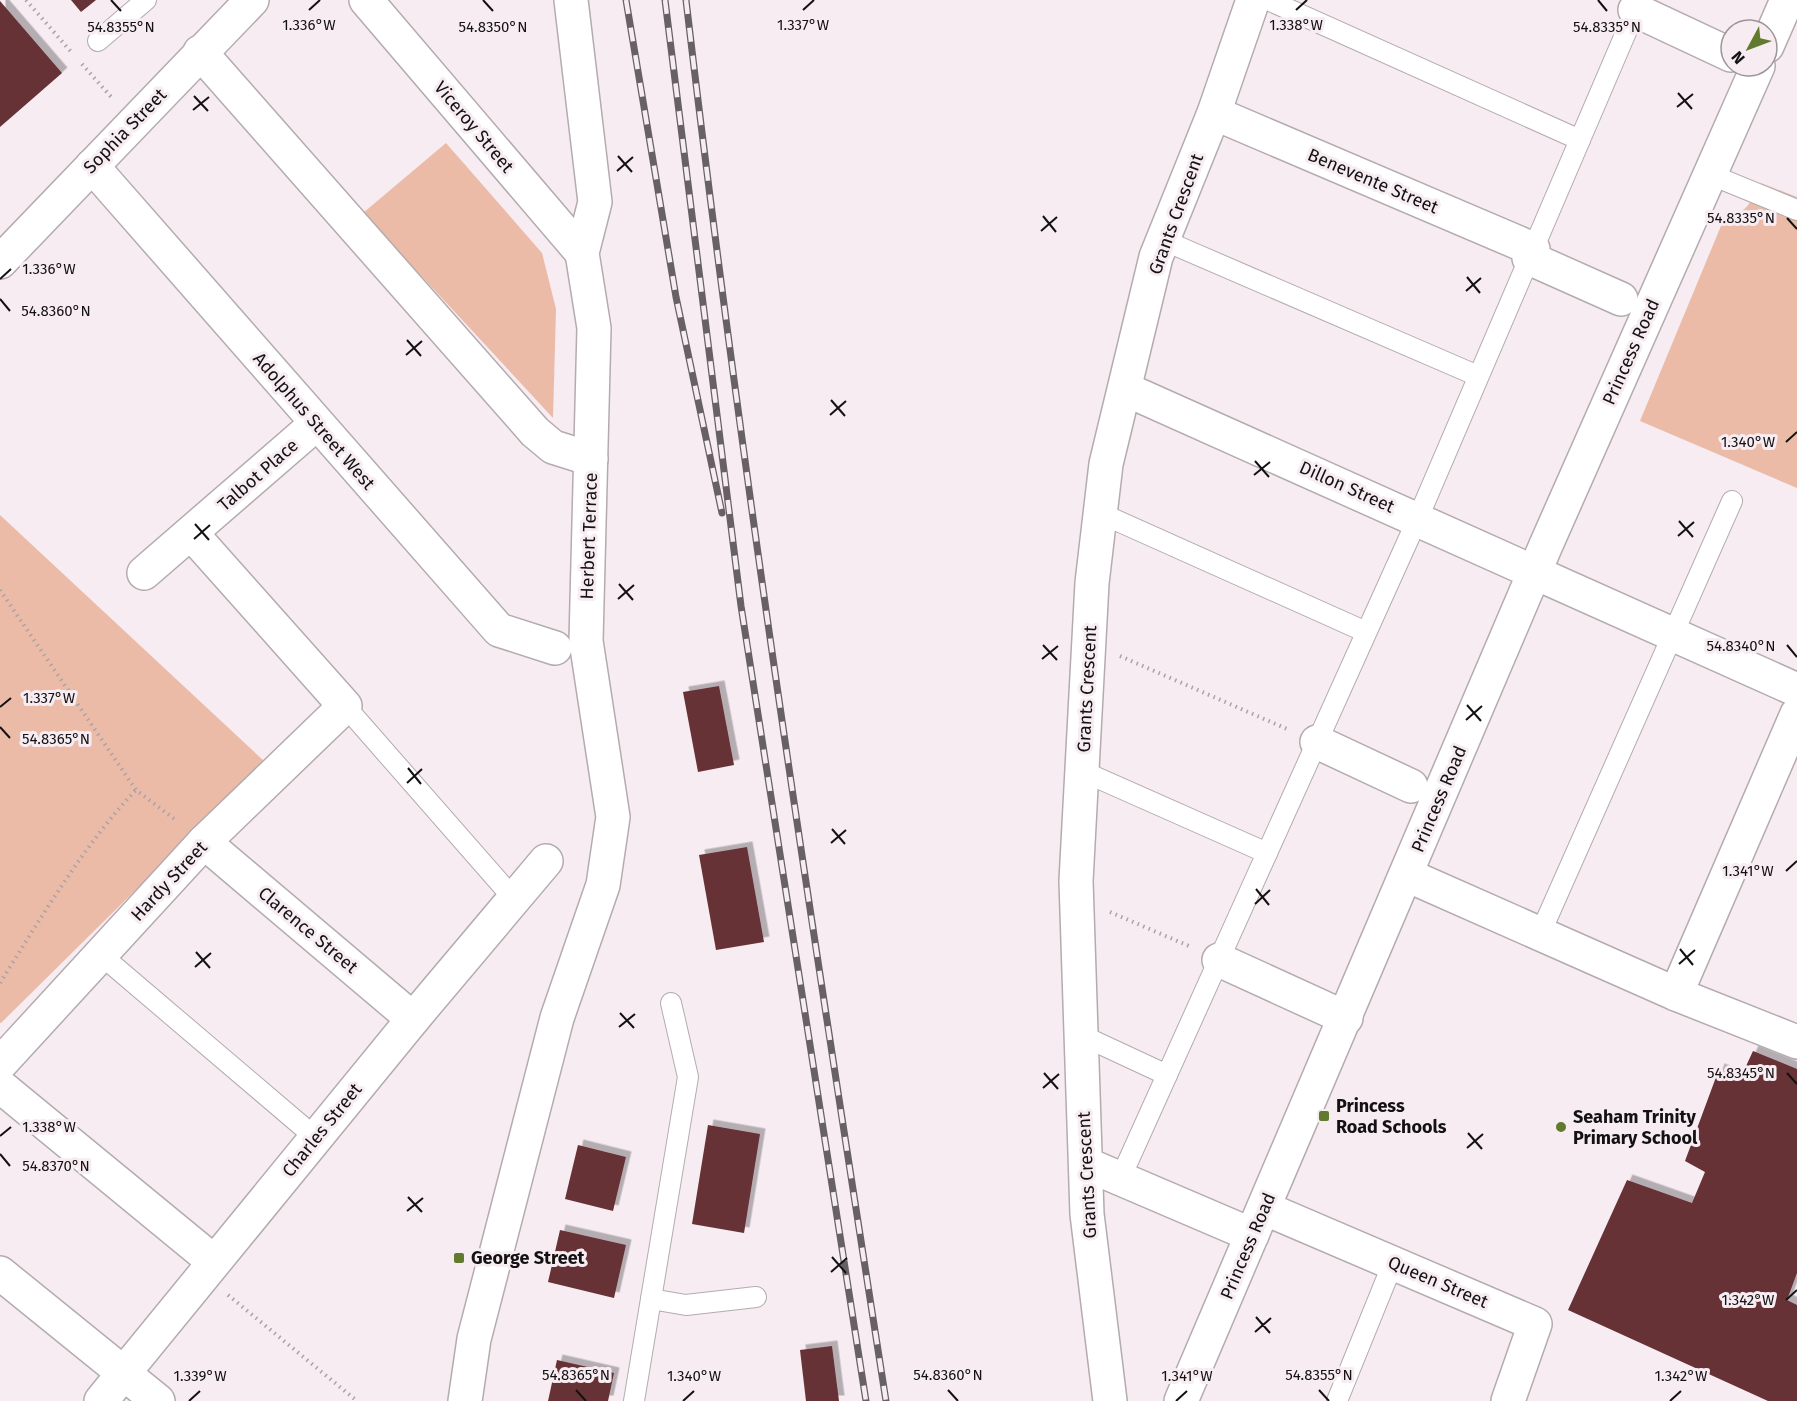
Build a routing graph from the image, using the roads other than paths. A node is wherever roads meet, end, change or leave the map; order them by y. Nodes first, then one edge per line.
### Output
1 (146, 0) edge
2 (252, 0) edge
3 (366, 0) edge
4 (571, 0) edge
5 (1252, 0) edge
6 (1268, 0) edge
7 (1787, 0) edge
8 (1637, 5) edge
9 (1777, 18) edge
10 (98, 41) dead end
11 (1719, 44) edge
12 (200, 52) junction
13 (1747, 78) edge
14 (1214, 113) junction
15 (1580, 140) junction
16 (92, 166) junction
17 (1709, 174) junction
18 (1797, 210) edge
19 (1163, 240) junction
20 (582, 253) junction
21 (1531, 254) junction
22 (0, 262) edge
23 (1621, 299) dead end
24 (1478, 376) junction
25 (1125, 389) junction
26 (316, 424) junction
27 (591, 459) junction
28 (1732, 501) dead end
29 (1100, 513) junction
30 (1418, 518) junction
31 (191, 533) junction
32 (1535, 571) junction
33 (144, 573) dead end
34 (1366, 633) junction
35 (1674, 634) junction
36 (555, 648) dead end
37 (1797, 690) edge
38 (345, 706) junction
39 (1797, 714) edge
40 (1317, 742) junction
41 (1082, 771) junction
42 (1411, 786) dead end
43 (204, 842) junction
44 (1267, 853) junction
45 (546, 861) dead end
46 (1407, 875) junction
47 (514, 899) junction
48 (1540, 934) junction
49 (101, 955) junction
50 (1219, 960) junction
51 (1676, 993) junction
52 (671, 1003) dead end
53 (412, 1018) junction
54 (1346, 1018) junction
55 (1081, 1035) junction
56 (1797, 1042) edge
57 (0, 1065) edge
58 (1167, 1075) junction
59 (0, 1086) edge
60 (316, 1138) junction
61 (1086, 1164) junction
62 (1121, 1177) junction
63 (1258, 1222) junction
64 (1393, 1263) junction
65 (208, 1267) junction
66 (0, 1273) edge
67 (756, 1297) dead end
68 (651, 1299) junction
69 (123, 1372) junction
70 (101, 1401) edge
71 (158, 1401) edge
72 (465, 1401) edge
73 (634, 1401) edge
74 (1110, 1401) edge
75 (1181, 1401) edge
76 (1337, 1401) edge
77 (1508, 1401) edge

1 - 10 lane
2 - 12 street, Sophia Street
3 - 20 street, Viceroy Street
4 - 20 street
5 - 14 street, Grants Crescent
6 - 15 lane
7 - 9 street, Princess Road
8 - 11 street
8 - 15 lane
12 - 16 street, Sophia Street
12 - 27 street
13 - 17 street, Princess Road
14 - 19 street, Grants Crescent
14 - 21 street, Benevente Street
15 - 21 lane
16 - 22 street, Sophia Street
16 - 26 street, Adolphus Street West
17 - 18 lane
17 - 32 street, Princess Road
19 - 24 lane
19 - 25 street, Grants Crescent
20 - 27 street, Herbert Terrace
21 - 23 street, Benevente Street
21 - 24 lane
24 - 30 lane
25 - 29 street, Grants Crescent
25 - 30 street, Dillon Street
26 - 31 street, Talbot Place
26 - 36 street, Adolphus Street West
27 - 72 street, Herbert Terrace
28 - 35 lane
29 - 34 lane
29 - 41 street, Grants Crescent
30 - 32 street, Dillon Street
30 - 34 lane
31 - 33 street, Talbot Place
31 - 38 street
32 - 35 street, Dillon Street
32 - 46 street, Princess Road
34 - 40 lane
35 - 37 street, Dillon Street
35 - 48 lane
38 - 43 street, Hardy Street
38 - 47 lane
39 - 51 street
40 - 42 street
40 - 44 lane
41 - 44 lane
41 - 55 street, Grants Crescent
43 - 49 street, Hardy Street
43 - 53 street, Clarence Street
44 - 50 lane
45 - 47 street, Charles Street
46 - 48 street
46 - 54 street, Princess Road
47 - 53 street, Charles Street
48 - 51 street
49 - 57 street, Hardy Street
49 - 60 lane
50 - 54 street
50 - 58 lane
51 - 56 street
52 - 68 lane
53 - 60 street, Charles Street
54 - 63 street, Princess Road
55 - 58 lane
55 - 61 street, Grants Crescent
58 - 62 lane
59 - 65 street
60 - 65 street, Charles Street
61 - 62 street, Queen Street
61 - 74 street, Grants Crescent
62 - 63 street, Queen Street
63 - 64 street, Queen Street
63 - 75 street, Princess Road
64 - 76 lane
64 - 77 street, Queen Street
65 - 69 street, Charles Street
66 - 69 street
67 - 68 lane
68 - 73 lane
69 - 70 street, Charles Street
69 - 71 street

